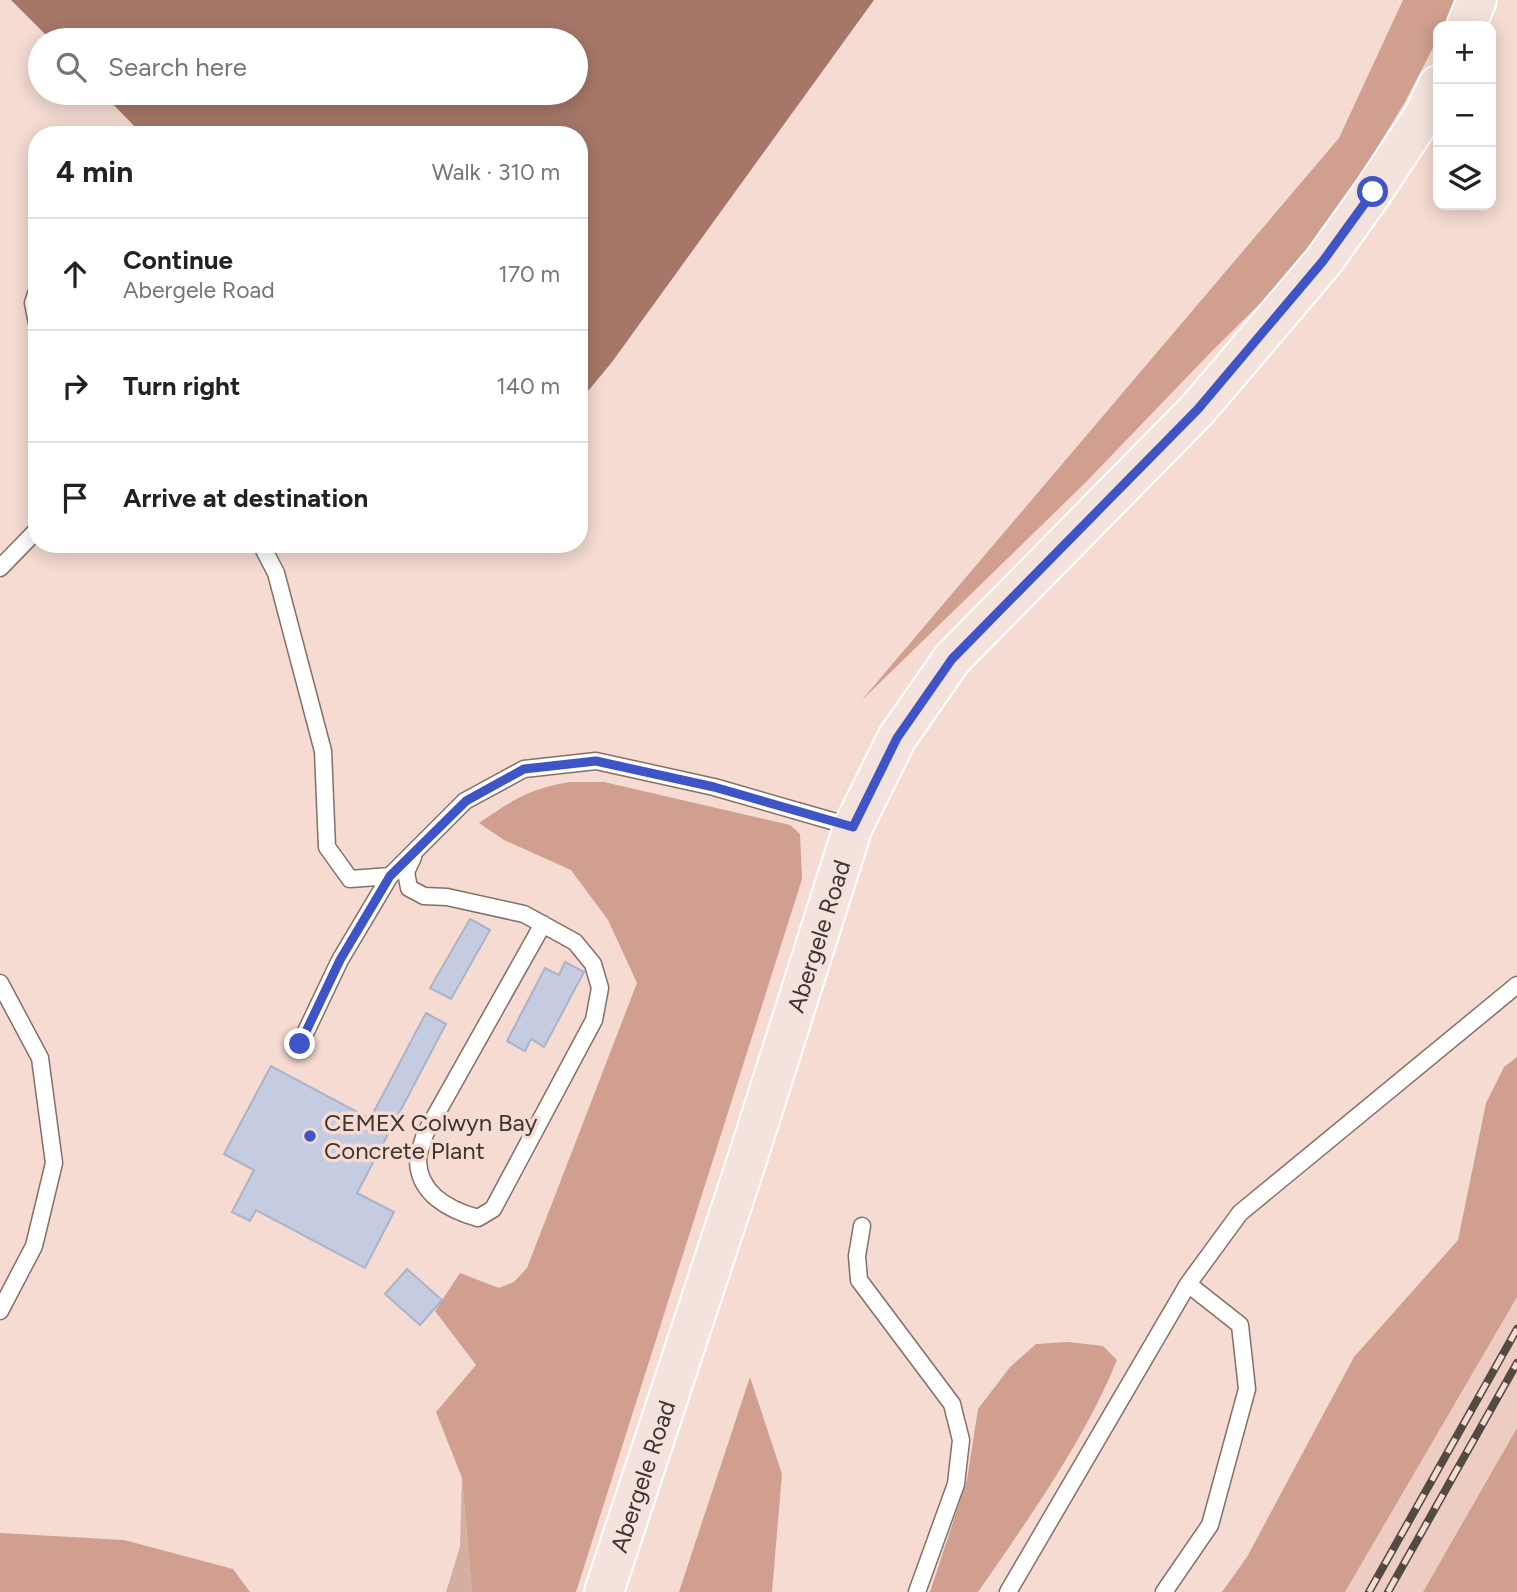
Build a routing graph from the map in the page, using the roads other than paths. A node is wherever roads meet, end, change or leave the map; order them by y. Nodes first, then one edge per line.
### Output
1 (1477, 0) edge
2 (1468, 21) edge
3 (1433, 96) edge
4 (28, 539) edge
5 (266, 553) edge
6 (0, 568) edge
7 (853, 827) junction
8 (418, 846) junction
9 (390, 876) junction
10 (542, 924) junction
11 (0, 983) edge
12 (1517, 985) edge
13 (300, 1044) dead end
14 (862, 1226) dead end
15 (1188, 1283) junction
16 (0, 1311) edge
17 (604, 1592) edge
18 (917, 1592) edge
19 (1008, 1592) edge
20 (1164, 1592) edge

1 - 2 main road
3 - 7 main road, Abergele Road
4 - 6 lane
5 - 9 lane
7 - 8 lane
7 - 17 main road, Abergele Road
8 - 9 lane
8 - 10 lane
9 - 13 lane
10 - 10 lane
11 - 16 lane
12 - 15 lane
14 - 18 lane
15 - 19 lane
15 - 20 lane

